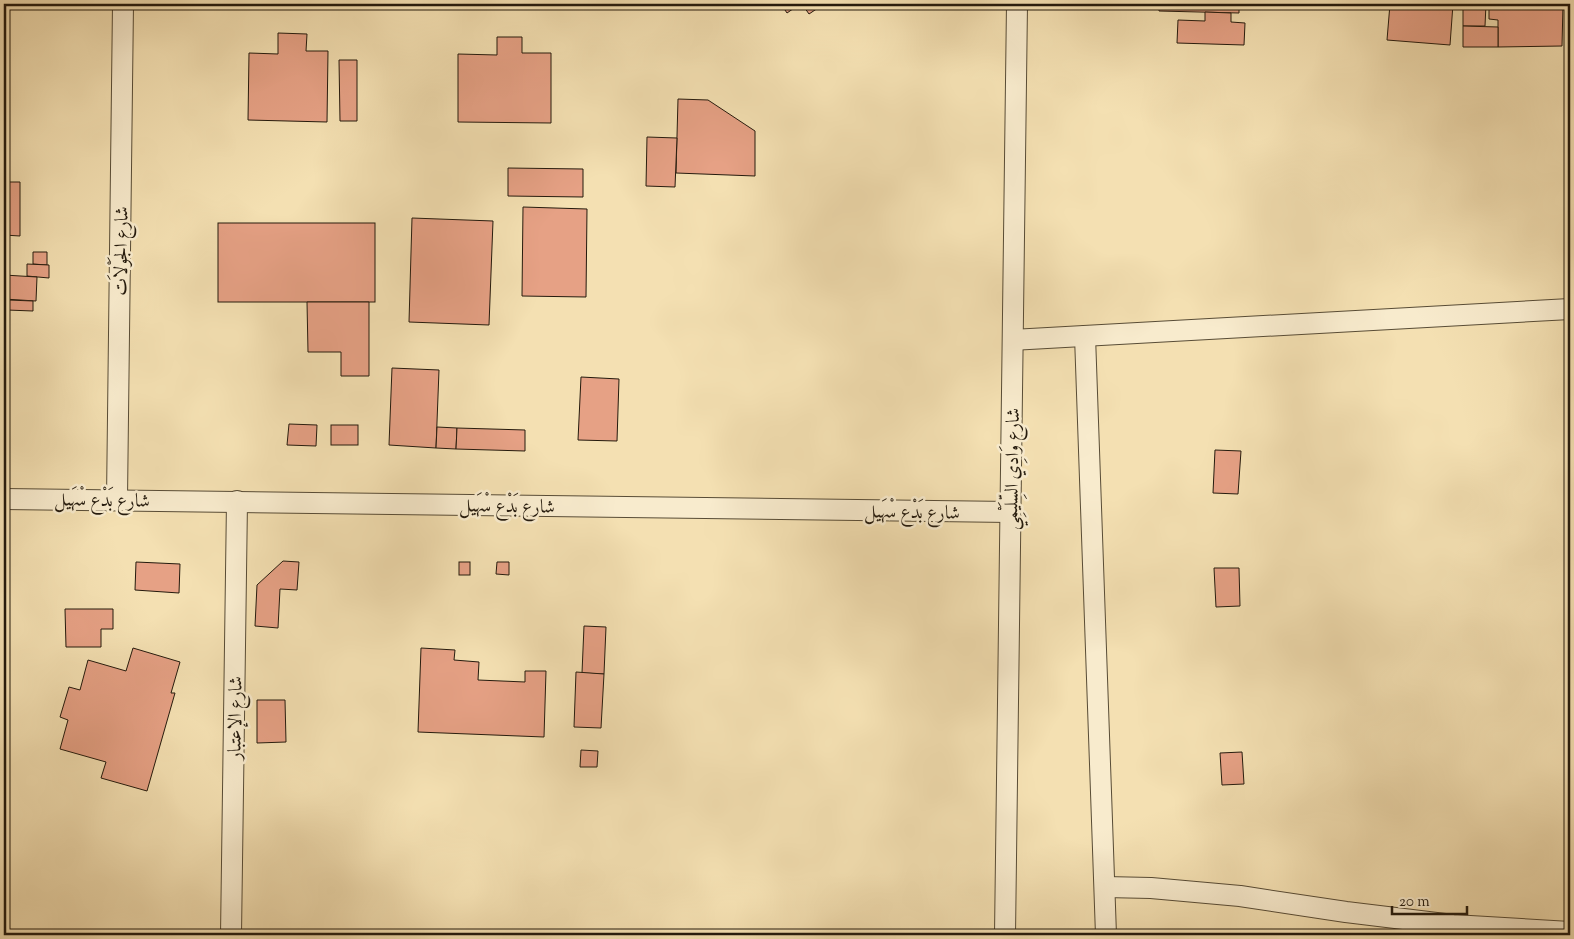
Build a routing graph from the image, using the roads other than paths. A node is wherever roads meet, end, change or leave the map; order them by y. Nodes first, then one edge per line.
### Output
1 (123, 4) edge
2 (1017, 4) edge
3 (1570, 308) edge
4 (1085, 336) junction
5 (1012, 340) junction
6 (4, 498) edge
7 (118, 499) junction
8 (237, 501) junction
9 (1010, 512) junction
10 (1105, 887) junction
11 (1570, 932) edge
12 (231, 935) edge
13 (1005, 935) edge
14 (1106, 935) edge

1 - 7 street, شارع الجَوْلاَت
2 - 5 street, شارع وَادِي السِّلَيْمِي
3 - 4 street
4 - 5 street
4 - 10 street
5 - 9 street, شارع وَادِي السِّلَيْمِي
6 - 7 street, شارع بَدْع سْهَيل
7 - 8 street, شارع بَدْع سْهَيل
8 - 9 street, شارع بَدْع سْهَيل
8 - 12 street, شارع الإعتبار
9 - 13 street, شارع وَادِي السِّلَيْمِي
10 - 11 street
10 - 14 street

